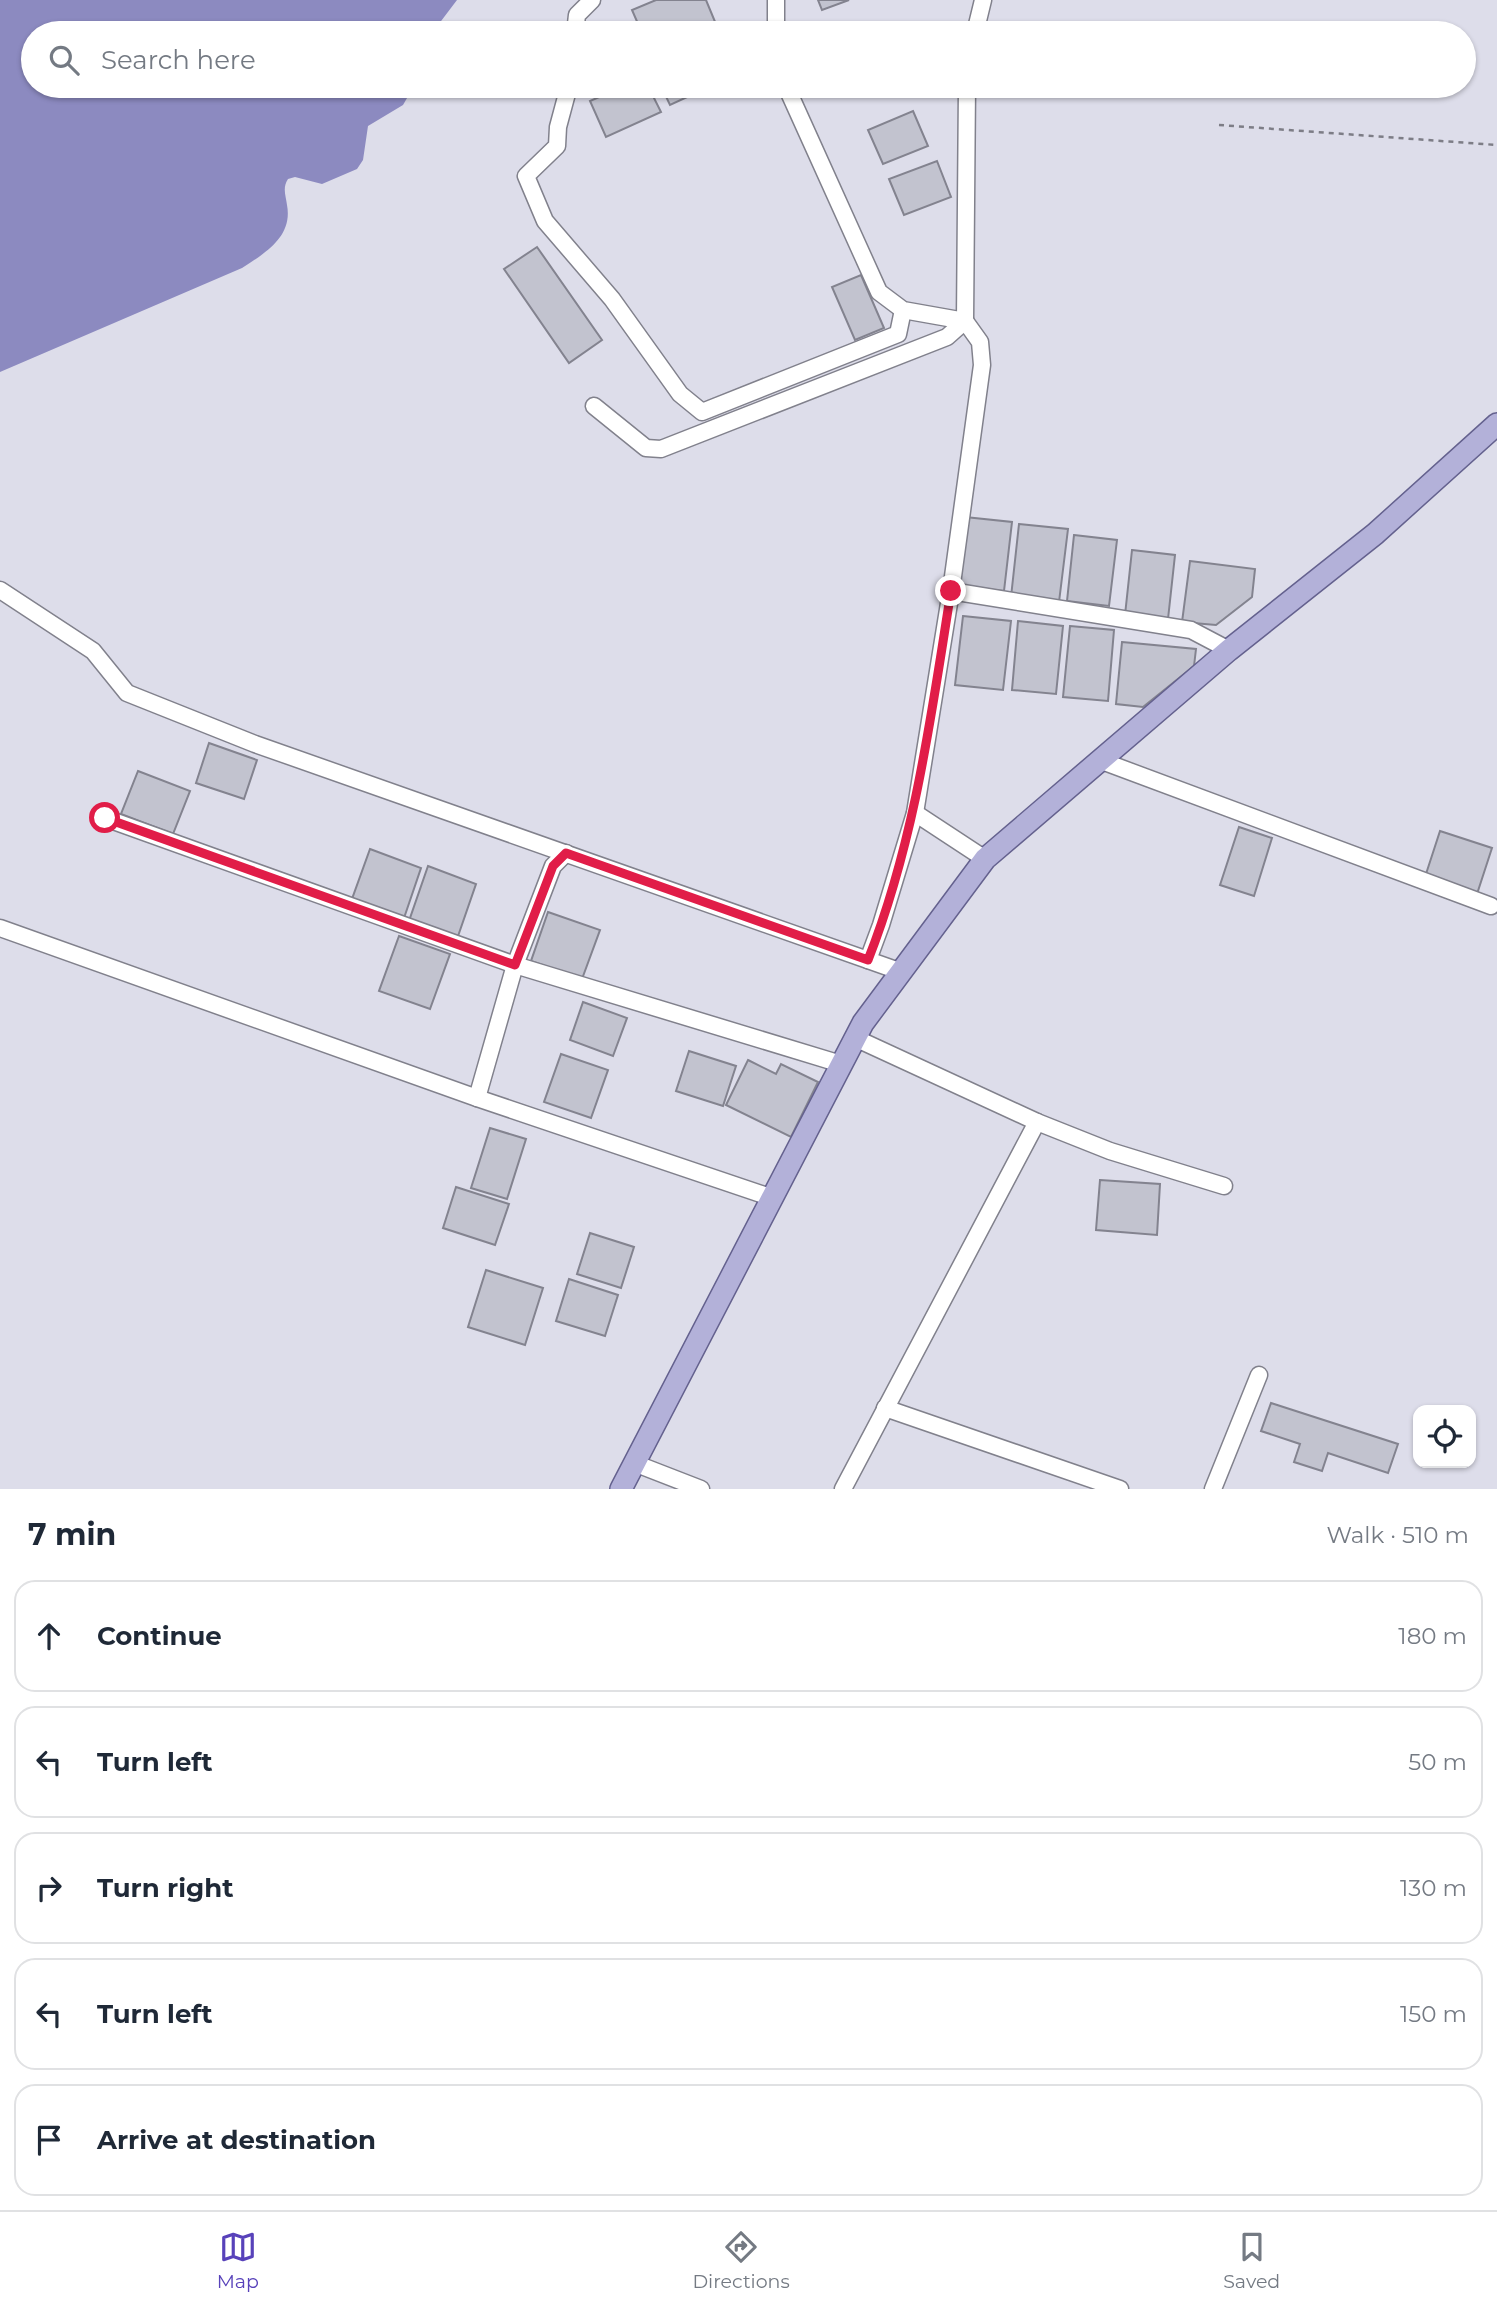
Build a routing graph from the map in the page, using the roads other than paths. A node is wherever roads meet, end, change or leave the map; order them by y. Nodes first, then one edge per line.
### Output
1 (592, 0) edge
2 (776, 0) edge
3 (983, 0) edge
4 (576, 21) edge
5 (775, 21) edge
6 (978, 21) edge
7 (566, 98) edge
8 (791, 98) edge
9 (967, 98) edge
10 (903, 310) junction
11 (965, 321) junction
12 (594, 406) dead end
13 (1497, 424) edge
14 (0, 590) edge
15 (951, 591) junction
16 (1229, 650) junction
17 (1102, 761) junction
18 (915, 813) junction
19 (105, 818) dead end
20 (566, 853) junction
21 (985, 859) junction
22 (1491, 906) dead end
23 (0, 928) edge
24 (868, 960) junction
25 (515, 965) junction
26 (899, 971) junction
27 (855, 1038) junction
28 (841, 1064) junction
29 (477, 1098) junction
30 (1037, 1122) junction
31 (1224, 1186) dead end
32 (773, 1198) junction
33 (1259, 1374) dead end
34 (885, 1408) junction
35 (634, 1463) junction
36 (621, 1489) edge
37 (701, 1489) edge
38 (843, 1489) edge
39 (1120, 1489) edge
40 (1213, 1489) edge

1 - 4 street
2 - 5 street
3 - 6 street
7 - 10 street
8 - 10 street
9 - 11 street
10 - 11 street
11 - 12 street
11 - 15 street
13 - 16 main road
14 - 20 street
15 - 16 street
15 - 18 street
16 - 17 main road
17 - 21 main road
17 - 22 street
18 - 21 street
18 - 24 street
19 - 25 street
20 - 24 street
20 - 25 street
21 - 26 main road
23 - 29 street
24 - 26 street
25 - 28 street
25 - 29 street
26 - 27 main road
27 - 28 main road
27 - 30 street
28 - 32 main road
29 - 32 street
30 - 31 street
30 - 34 street
32 - 35 main road
33 - 40 street
34 - 38 street
34 - 39 street
35 - 36 main road
35 - 37 street

